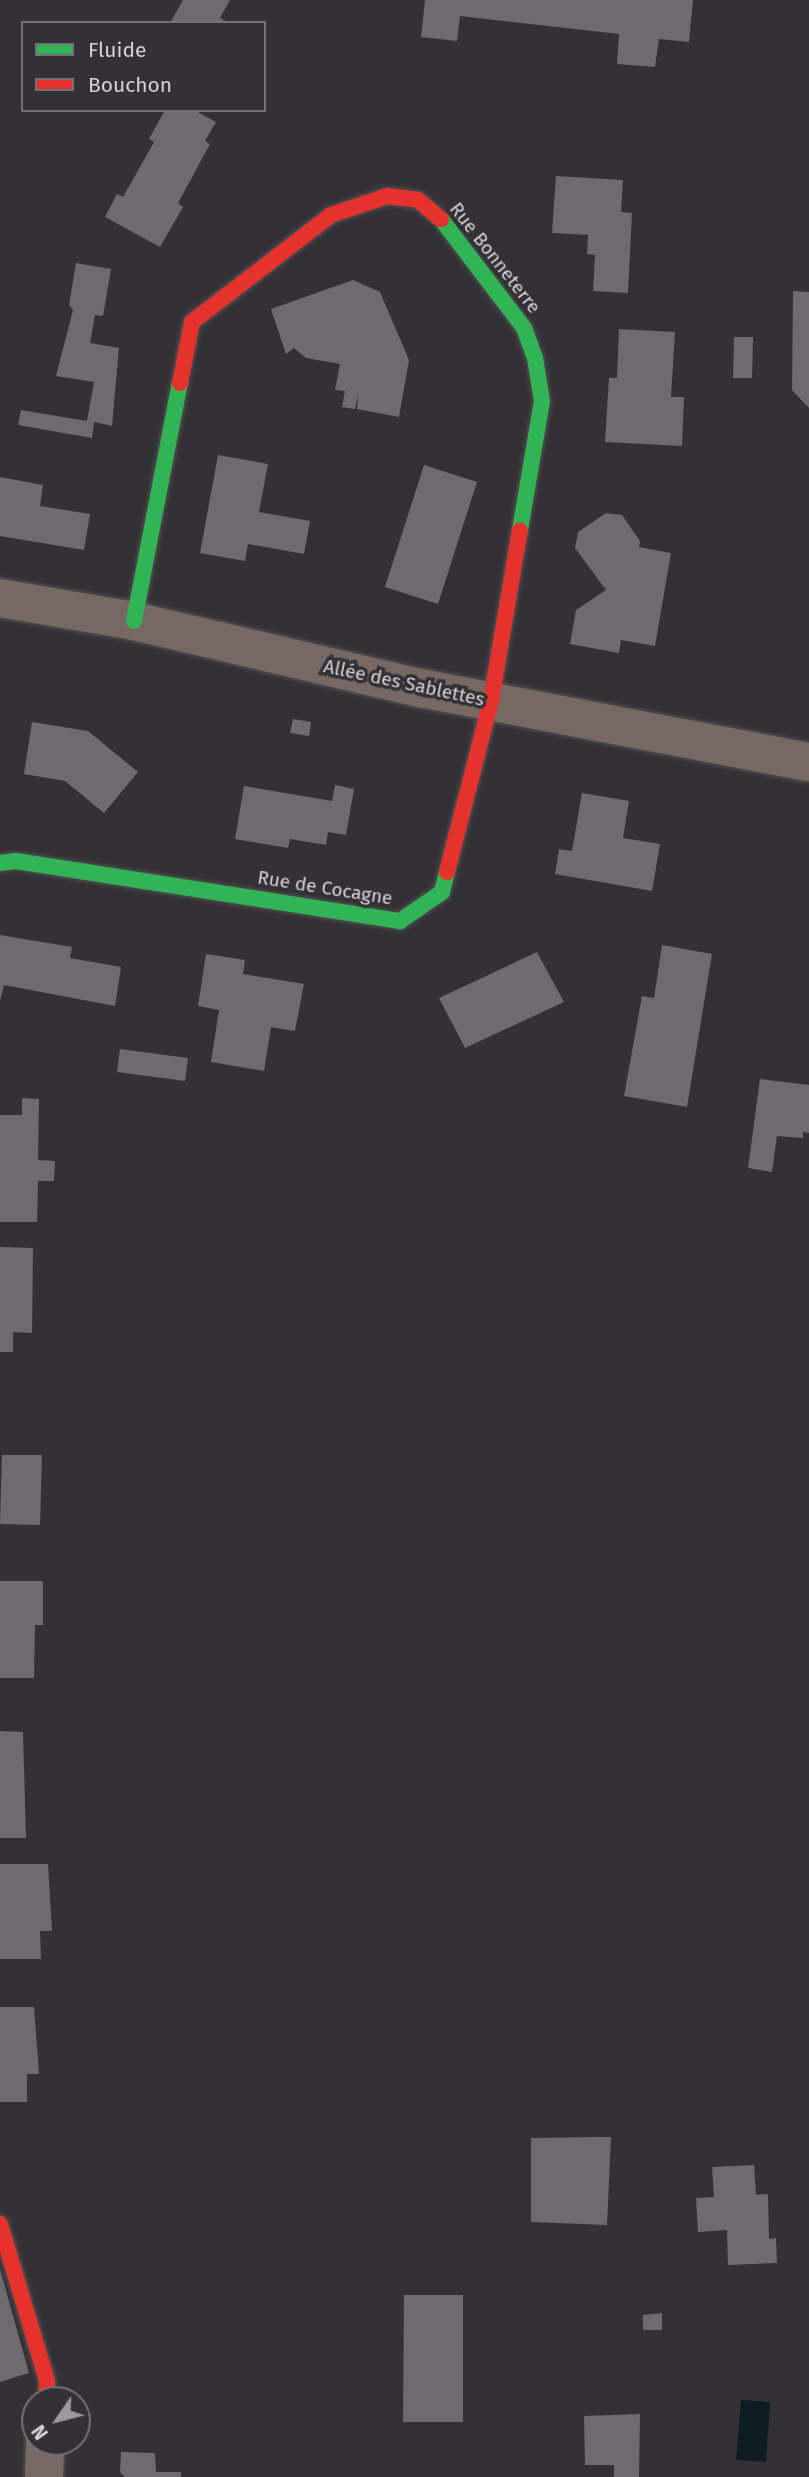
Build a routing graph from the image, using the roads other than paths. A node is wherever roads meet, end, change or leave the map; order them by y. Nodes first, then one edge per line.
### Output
1 (0, 598) edge
2 (134, 621) junction
3 (491, 701) junction
4 (809, 762) edge
5 (0, 863) edge
6 (0, 2224) edge
7 (47, 2386) edge
8 (45, 2456) edge
9 (44, 2477) edge

1 - 2 street, Allée des Sablettes
2 - 3 street, Allée des Sablettes
2 - 3 street, Rue Bonneterre
3 - 4 street, Allée des Sablettes
3 - 5 street, Rue de Cocagne
6 - 7 street
8 - 9 street

